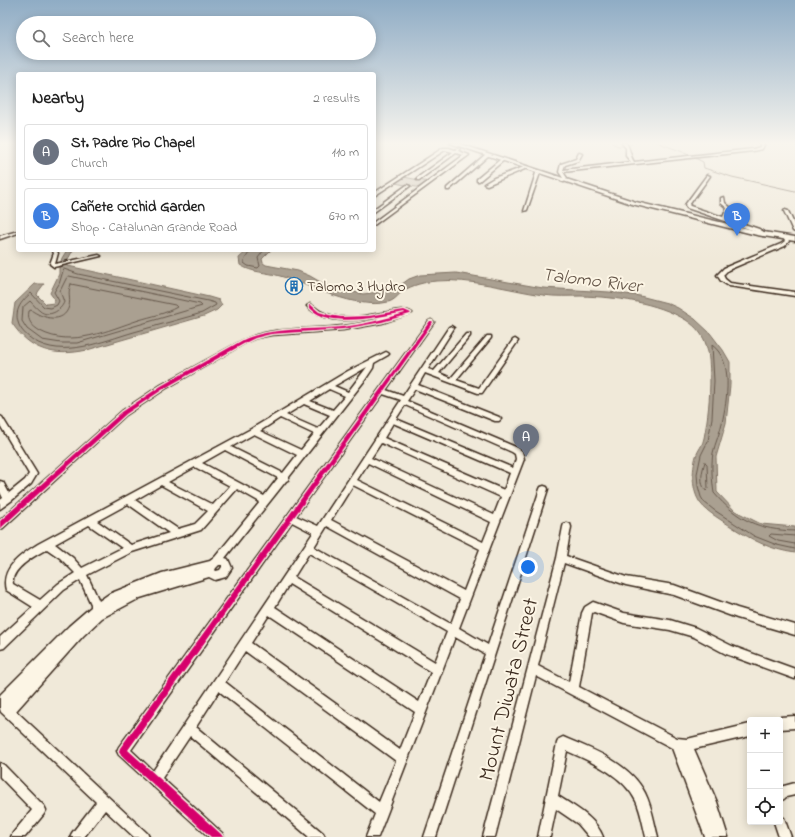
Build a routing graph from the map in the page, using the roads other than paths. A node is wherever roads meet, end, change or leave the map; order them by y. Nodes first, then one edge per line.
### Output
1 (432, 182) edge
2 (456, 182) edge
3 (489, 182) edge
4 (535, 182) edge
5 (566, 182) edge
6 (704, 182) edge
7 (393, 183) joint
8 (486, 184) dead end
9 (408, 186) junction
10 (422, 189) junction
11 (448, 189) dead end
12 (376, 194) edge
13 (723, 198) dead end
14 (376, 210) edge
15 (525, 210) dead end
16 (786, 211) dead end
17 (724, 219) junction
18 (376, 223) edge
19 (795, 231) edge
20 (16, 233) edge
21 (765, 235) junction
22 (0, 238) edge
23 (786, 238) junction
24 (795, 239) edge
25 (55, 252) edge
26 (99, 256) dead end
27 (794, 295) edge
28 (310, 306) dead end
29 (431, 322) dead end
30 (451, 328) dead end
31 (468, 336) dead end
32 (489, 337) dead end
33 (515, 341) dead end
34 (386, 354) dead end
35 (371, 363) junction
36 (424, 370) junction
37 (350, 373) junction
38 (435, 374) junction
39 (363, 378) junction
40 (452, 380) junction
41 (328, 386) junction
42 (414, 386) junction
43 (382, 391) junction
44 (349, 395) junction
45 (404, 400) junction
46 (304, 401) junction
47 (335, 414) junction
48 (279, 415) junction
49 (0, 419) edge
50 (497, 419) dead end
51 (392, 420) junction
52 (254, 431) junction
53 (319, 433) junction
54 (379, 439) junction
55 (225, 447) junction
56 (303, 454) junction
57 (366, 459) junction
58 (196, 464) junction
59 (515, 472) junction
60 (285, 478) junction
61 (352, 481) junction
62 (162, 482) junction
63 (0, 484) edge
64 (236, 485) junction
65 (544, 489) dead end
66 (506, 495) junction
67 (8, 499) junction
68 (128, 500) junction
69 (266, 502) junction
70 (0, 505) edge
71 (214, 510) junction
72 (291, 518) junction
73 (496, 520) junction
74 (90, 521) junction
75 (326, 521) junction
76 (0, 525) edge
77 (567, 527) dead end
78 (319, 532) junction
79 (178, 534) junction
80 (47, 544) junction
81 (485, 547) junction
82 (308, 548) junction
83 (130, 549) junction
84 (561, 558) junction
85 (82, 573) junction
86 (288, 578) junction
87 (466, 597) junction
88 (40, 606) junction
89 (268, 608) junction
90 (97, 612) junction
91 (453, 630) junction
92 (795, 630) edge
93 (0, 644) edge
94 (244, 644) junction
95 (491, 652) junction
96 (533, 669) junction
97 (438, 670) junction
98 (795, 674) edge
99 (218, 683) junction
100 (573, 689) junction
101 (2, 707) edge
102 (422, 710) junction
103 (795, 722) edge
104 (783, 723) edge
105 (189, 728) junction
106 (747, 731) edge
107 (681, 745) junction
108 (403, 759) junction
109 (0, 769) edge
110 (154, 780) junction
111 (795, 789) edge
112 (783, 792) edge
113 (551, 799) junction
114 (104, 802) junction
115 (382, 812) junction
116 (781, 825) edge
117 (17, 837) edge
118 (76, 837) edge
119 (143, 837) edge
120 (218, 837) edge
121 (319, 837) edge
122 (372, 837) edge
123 (430, 837) edge
124 (489, 837) edge
125 (544, 837) edge
126 (597, 837) edge
127 (652, 837) edge
128 (711, 837) edge
129 (722, 837) edge
130 (785, 837) edge

1 - 10 street
2 - 11 street
3 - 8 street
4 - 15 street
5 - 21 main road
6 - 17 street
7 - 9 street
7 - 12 street
9 - 10 street
9 - 14 street
10 - 18 street
13 - 17 street
16 - 19 street
17 - 21 street
20 - 22 street
21 - 23 main road
23 - 24 main road
23 - 27 street
25 - 26 street
28 - 76 street
29 - 43 street
30 - 36 street
31 - 38 street
32 - 40 street
33 - 40 street
34 - 35 street
35 - 37 street
35 - 39 street
36 - 38 street
36 - 42 street
37 - 39 street
37 - 41 street
38 - 40 street
39 - 44 street
41 - 44 street
41 - 46 street
42 - 45 street
42 - 50 street
43 - 45 street
43 - 72 street
44 - 47 street
45 - 51 street
45 - 59 street
46 - 47 street
46 - 48 street
47 - 53 street
48 - 52 street
48 - 53 street
49 - 67 street
51 - 54 street
51 - 59 street
52 - 55 street
52 - 56 street
53 - 56 street
54 - 57 street
54 - 66 street
55 - 58 street
55 - 60 street
56 - 60 street
57 - 61 street
57 - 73 street
58 - 62 street
58 - 64 street
59 - 66 street
60 - 69 street
61 - 75 street
61 - 81 street
62 - 68 street
62 - 71 street
63 - 67 street
64 - 69 street
64 - 71 street
65 - 95 street
66 - 73 street
67 - 70 street
68 - 74 street
68 - 79 street
69 - 90 street
71 - 79 street
72 - 78 street
72 - 110 street
73 - 81 street
74 - 80 street
74 - 83 street
75 - 78 street
75 - 87 street
77 - 84 street, Mount Diwata Street
78 - 82 street
79 - 83 street
80 - 85 street
80 - 88 street
81 - 87 street
82 - 86 street
82 - 91 street
83 - 85 street
84 - 92 street
84 - 96 street, Mount Diwata Street
85 - 88 street
85 - 90 street
86 - 89 street
86 - 97 street
87 - 91 street
88 - 93 street
89 - 94 street
89 - 102 street
90 - 101 street
91 - 95 street
91 - 97 street
94 - 99 street
94 - 108 street
95 - 123 street
96 - 100 street
96 - 124 street, Mount Diwata Street
97 - 102 street
98 - 100 street
99 - 105 street
99 - 115 street
100 - 107 street
101 - 114 street
102 - 108 street
103 - 104 street
105 - 110 street
105 - 121 street
106 - 107 street
107 - 128 street
107 - 129 street
108 - 115 street
109 - 117 street
110 - 120 street
111 - 112 street
113 - 125 street
113 - 126 street
113 - 127 street
114 - 118 street
114 - 119 street
115 - 122 street
116 - 130 street

